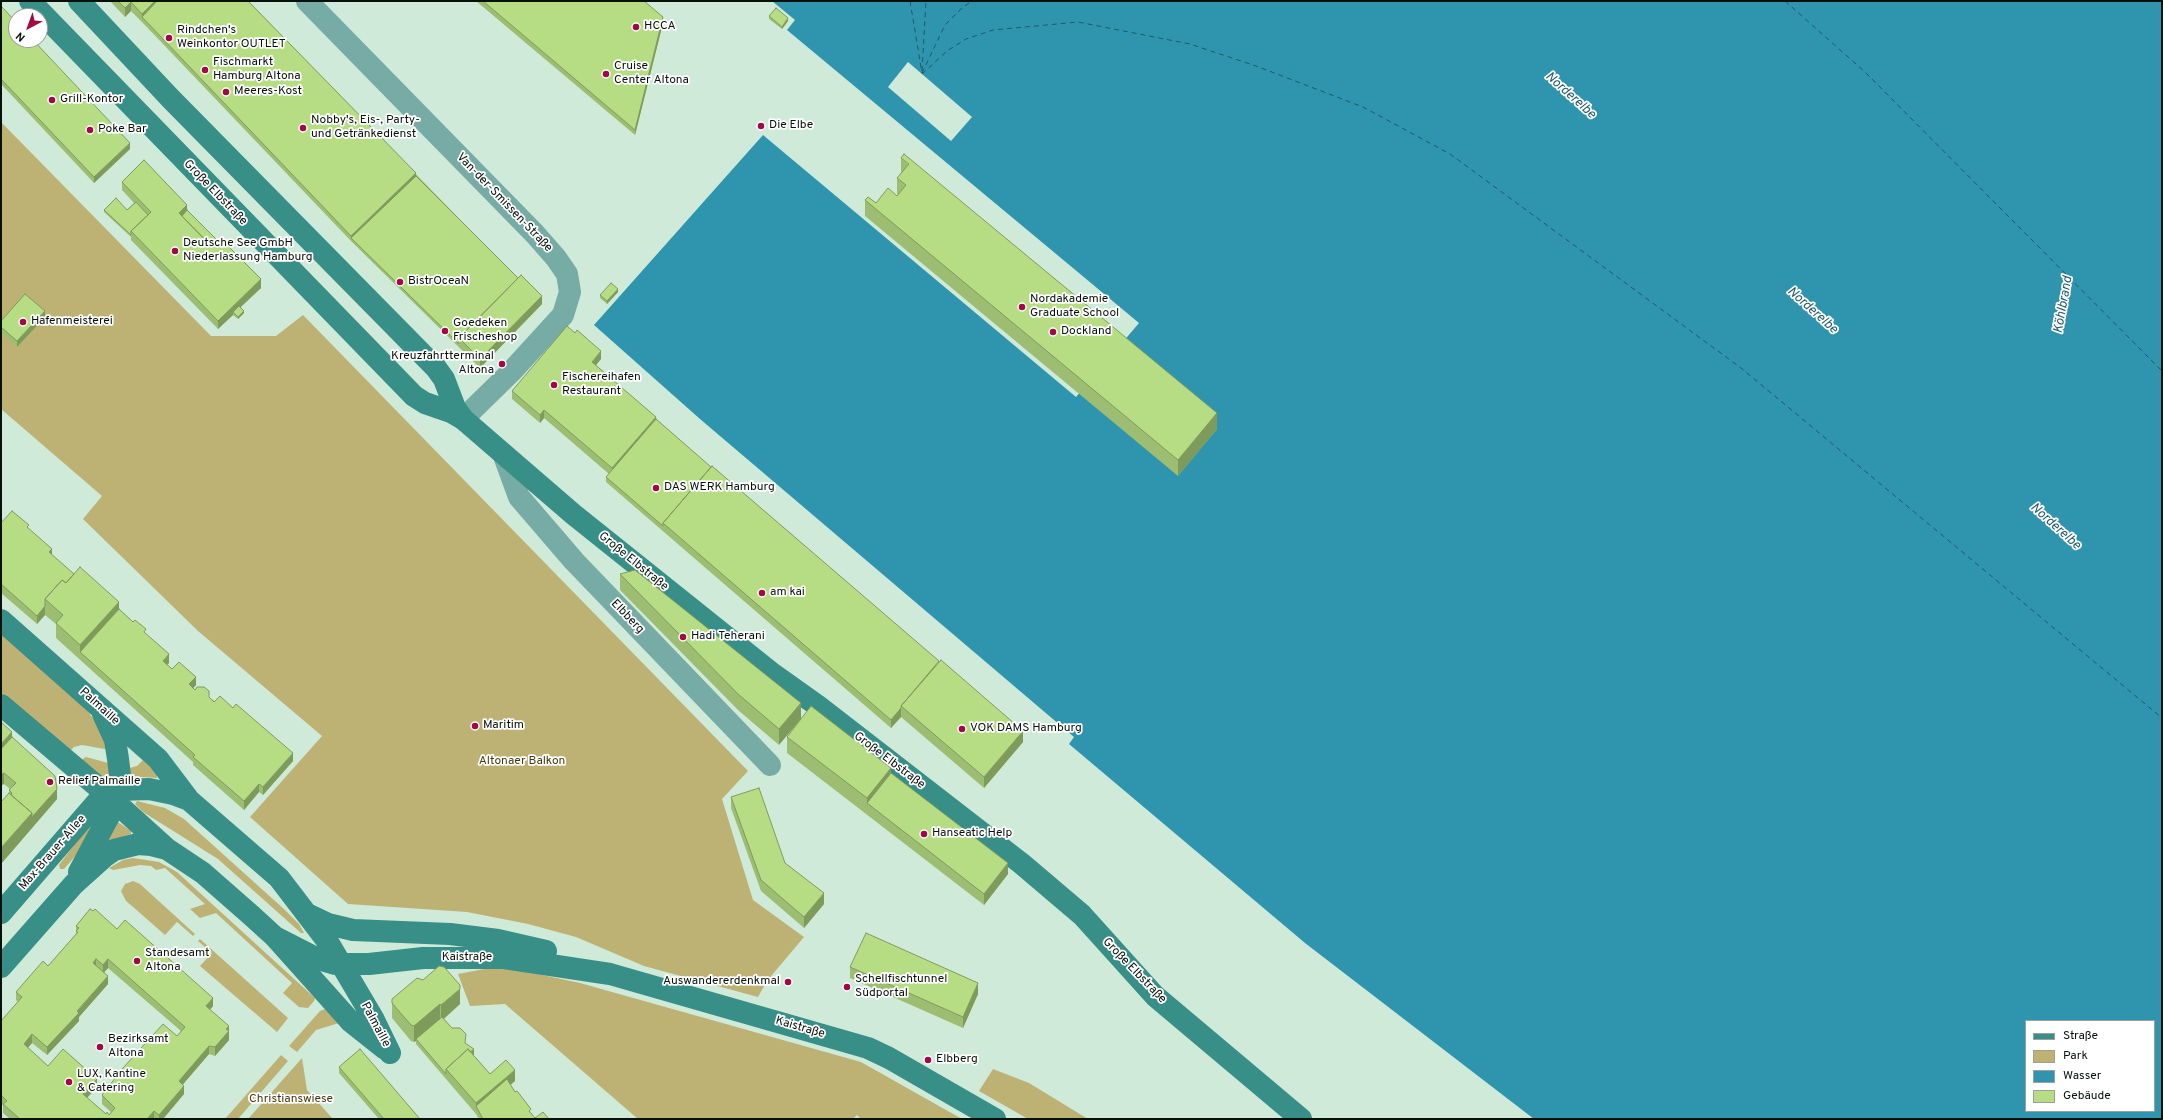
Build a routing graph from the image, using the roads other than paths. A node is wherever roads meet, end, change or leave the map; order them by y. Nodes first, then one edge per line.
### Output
1 (30, 1) edge
2 (79, 1) edge
3 (307, 1) edge
4 (463, 419) junction
5 (504, 456) junction
6 (1, 620) edge
7 (1, 705) edge
8 (101, 709) junction
9 (770, 765) dead end
10 (113, 796) junction
11 (189, 800) junction
12 (167, 849) junction
13 (74, 884) junction
14 (304, 911) junction
15 (1, 913) edge
16 (353, 930) junction
17 (275, 937) junction
18 (323, 950) junction
19 (342, 964) junction
20 (1, 967) edge
21 (592, 970) junction
22 (327, 996) junction
23 (995, 1119) edge
24 (1301, 1119) edge

1 - 4 street, Große Elbstraße
2 - 4 street, Große Elbstraße
3 - 4 street, Van-der-Smissen-Straße
4 - 5 street, Große Elbstraße
5 - 9 street, Elbberg
5 - 24 street, Große Elbstraße
6 - 8 street, Palmaille
7 - 10 street, Palmaille
8 - 10 street, Max-Brauer-Allee
8 - 11 street, Palmaille
10 - 11 street, Palmaille
10 - 12 street, Palmaille
10 - 13 street, Max-Brauer-Allee
10 - 15 street, Max-Brauer-Allee
11 - 14 street, Palmaille
12 - 13 street, Max-Brauer-Allee
12 - 17 street, Palmaille
13 - 20 street, Max-Brauer-Allee
14 - 16 street, Kaistraße
14 - 18 street, Palmaille
16 - 18 street, Kaistraße
16 - 21 street, Kaistraße
17 - 18 street, Palmaille
17 - 22 street, Palmaille
18 - 19 street, Palmaille
18 - 22 street, Palmaille
19 - 21 street, Kaistraße
19 - 22 street, Palmaille
21 - 23 street, Kaistraße

